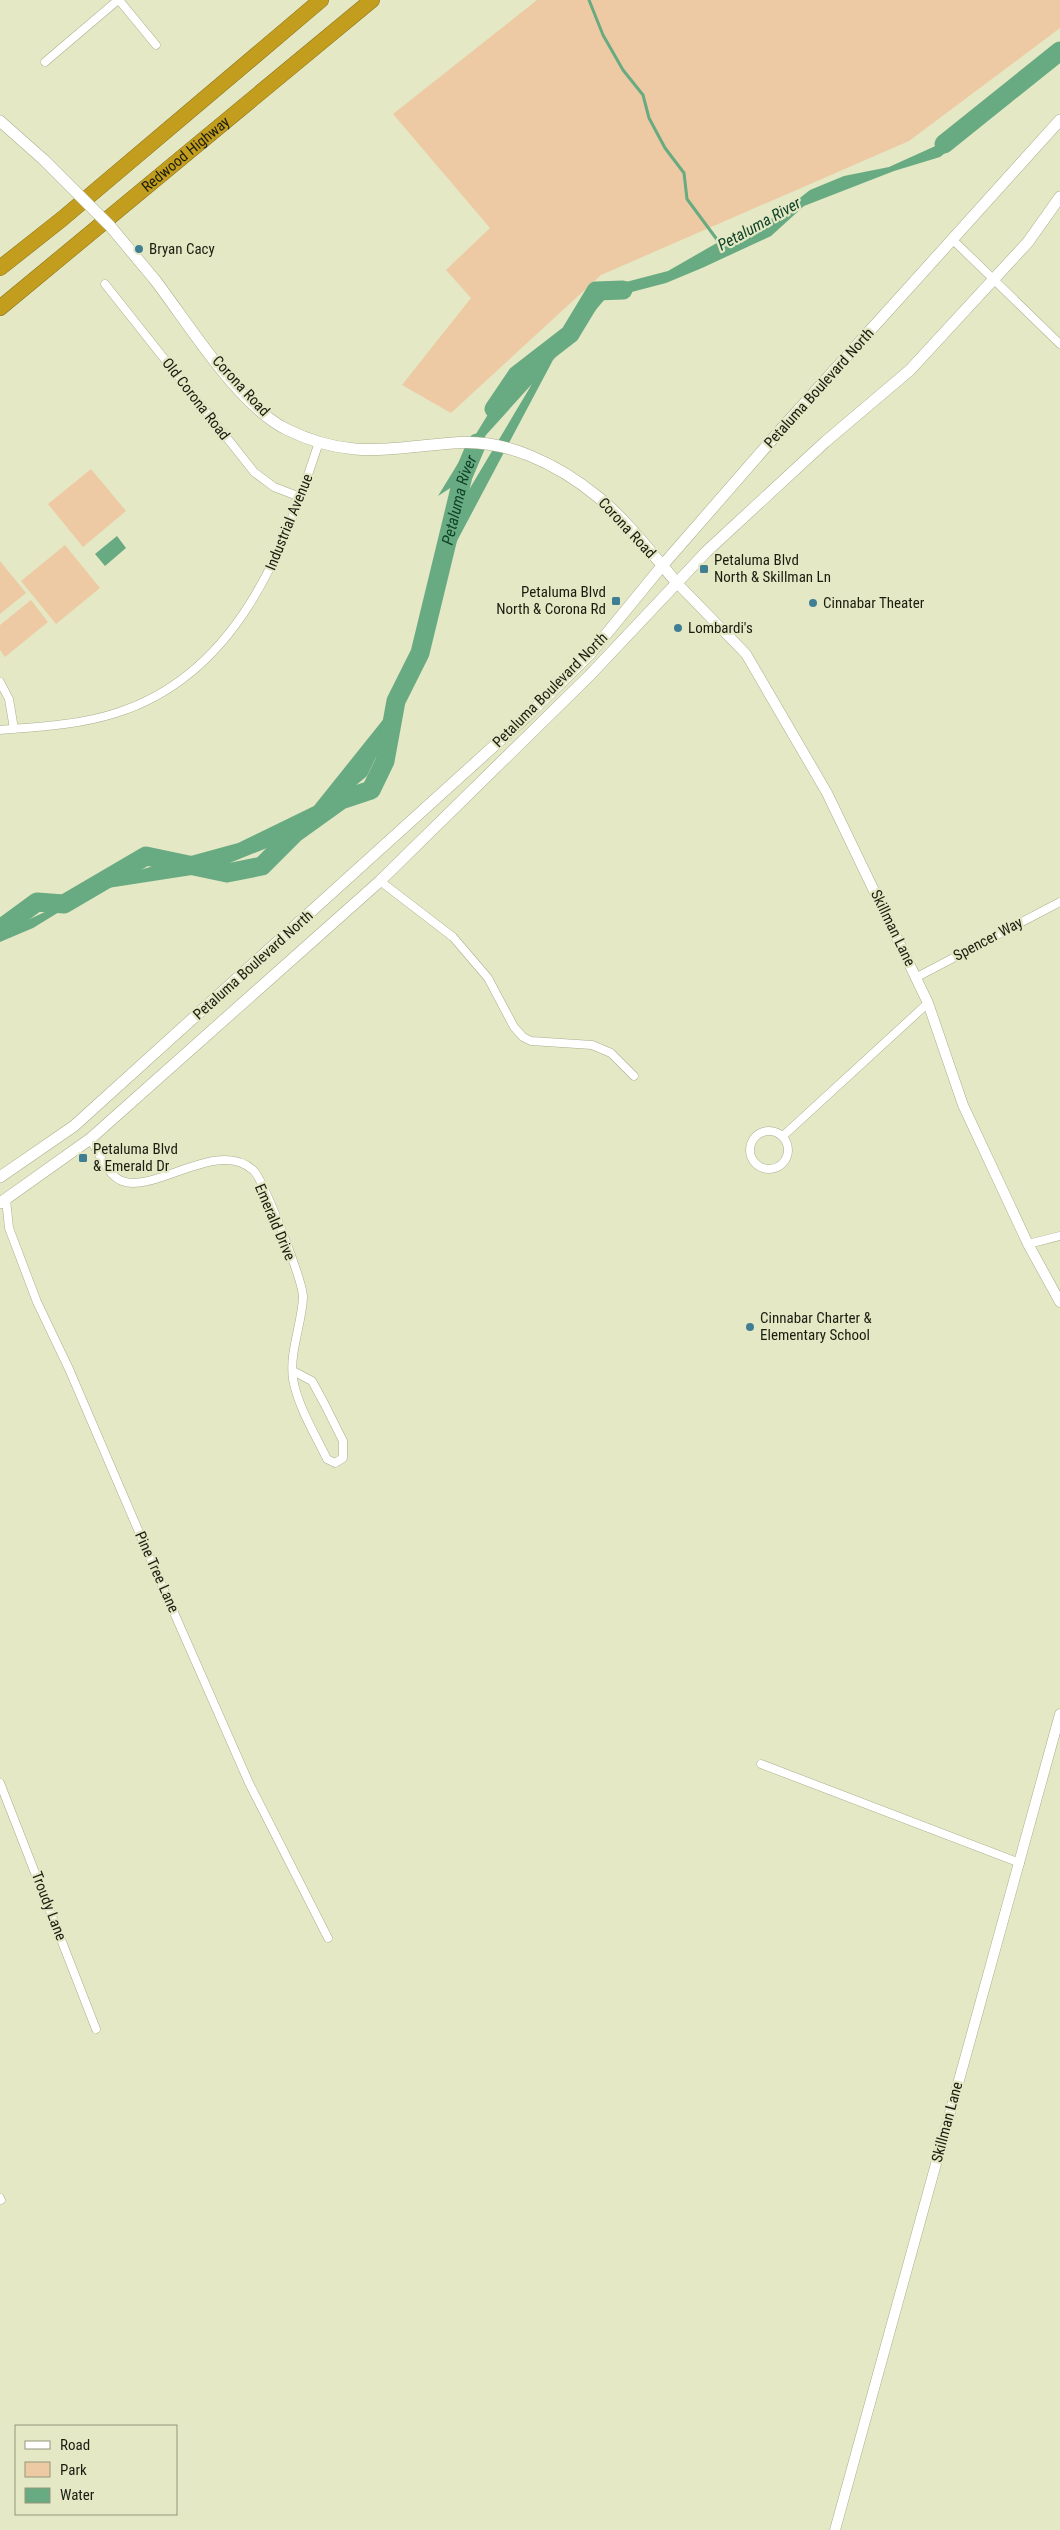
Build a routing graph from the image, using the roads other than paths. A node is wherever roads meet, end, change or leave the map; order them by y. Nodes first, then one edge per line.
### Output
1 (118, 0) edge
2 (321, 0) edge
3 (372, 0) edge
4 (156, 45) dead end
5 (45, 62) dead end
6 (1060, 120) edge
7 (0, 121) edge
8 (1060, 197) edge
9 (952, 239) junction
10 (0, 268) edge
11 (993, 278) junction
12 (105, 284) dead end
13 (0, 308) edge
14 (1060, 344) edge
15 (318, 442) junction
16 (300, 497) junction
17 (662, 566) junction
18 (677, 583) junction
19 (0, 682) edge
20 (14, 729) junction
21 (0, 730) edge
22 (380, 881) junction
23 (1060, 902) edge
24 (917, 977) junction
25 (928, 1003) junction
26 (634, 1076) dead end
27 (783, 1136) junction
28 (90, 1139) junction
29 (0, 1177) edge
30 (3, 1201) edge
31 (1060, 1236) edge
32 (1028, 1244) junction
33 (1060, 1302) edge
34 (293, 1371) junction
35 (1060, 1714) edge
36 (761, 1764) dead end
37 (0, 1782) edge
38 (1020, 1863) junction
39 (328, 1938) dead end
40 (96, 2029) dead end
41 (835, 2530) edge

1 - 4 street
1 - 5 street
2 - 10 highway, Redwood Highway
3 - 13 highway, Redwood Highway
6 - 9 main road, Petaluma Boulevard North
7 - 15 main road, Corona Road, bridge
8 - 11 main road, Petaluma Boulevard North
9 - 11 street
9 - 17 main road, Petaluma Boulevard North
11 - 14 street
11 - 18 main road, Petaluma Boulevard North
12 - 16 street, Old Corona Road
15 - 16 street, Industrial Avenue
15 - 17 main road, Corona Road
16 - 20 street, Industrial Avenue
17 - 18 main road, Corona Road
17 - 29 main road, Petaluma Boulevard North
18 - 22 main road, Petaluma Boulevard North
18 - 24 street, Skillman Lane
19 - 20 street
20 - 21 street, Industrial Avenue
22 - 26 street
22 - 28 main road, Petaluma Boulevard North
23 - 24 street, Spencer Way
24 - 25 street, Skillman Lane
25 - 27 street
25 - 32 street, Skillman Lane
27 - 27 street
28 - 30 main road, Petaluma Boulevard North
28 - 34 street, Emerald Drive
30 - 39 street, Pine Tree Lane
31 - 32 street
32 - 33 street, Skillman Lane
34 - 34 street, Emerald Drive
35 - 38 street, Skillman Lane
36 - 38 street
37 - 40 street, Troudy Lane
38 - 41 street, Skillman Lane

